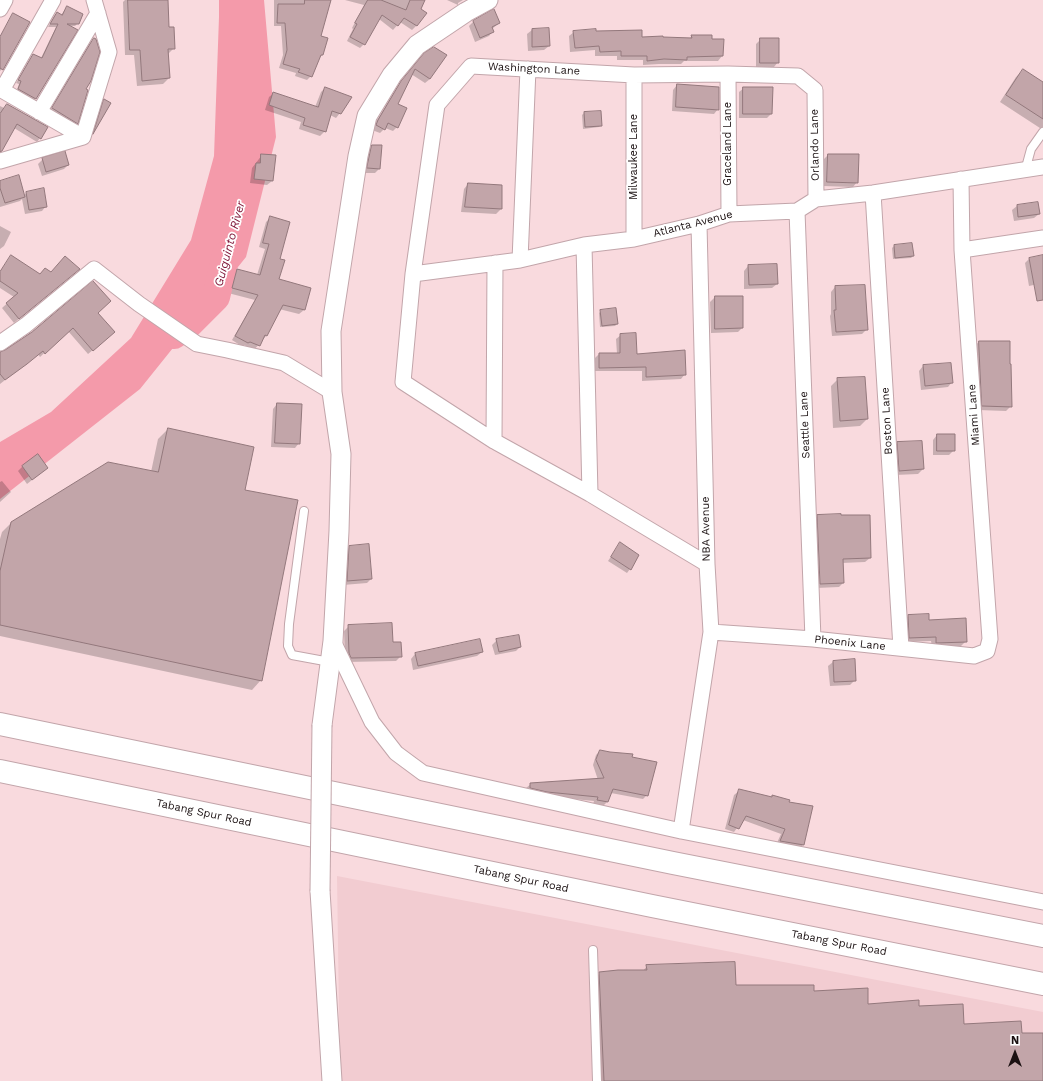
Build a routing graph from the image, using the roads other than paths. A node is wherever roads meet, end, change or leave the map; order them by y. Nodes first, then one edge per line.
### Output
1 (5, 0) edge
2 (53, 0) edge
3 (488, 0) edge
4 (96, 7) edge
5 (0, 9) edge
6 (528, 69) junction
7 (728, 74) junction
8 (634, 75) junction
9 (1, 90) edge
10 (814, 90) joint
11 (39, 112) junction
12 (1043, 132) edge
13 (82, 137) junction
14 (0, 148) edge
15 (14, 157) junction
16 (0, 161) edge
17 (1043, 168) edge
18 (1026, 171) junction
19 (961, 179) junction
20 (873, 194) junction
21 (816, 199) junction
22 (797, 211) junction
23 (729, 214) junction
24 (699, 224) junction
25 (1043, 238) edge
26 (634, 239) junction
27 (584, 245) junction
28 (962, 250) junction
29 (520, 260) junction
30 (495, 264) junction
31 (413, 274) junction
32 (0, 343) edge
33 (332, 392) junction
34 (494, 441) junction
35 (590, 494) junction
36 (304, 511) dead end
37 (707, 564) junction
38 (711, 632) junction
39 (813, 639) junction
40 (333, 641) junction
41 (901, 648) junction
42 (988, 650) joint
43 (330, 662) junction
44 (0, 724) edge
45 (0, 771) edge
46 (681, 831) junction
47 (1043, 902) edge
48 (1043, 936) edge
49 (593, 950) dead end
50 (1043, 984) edge
51 (332, 1081) edge
52 (597, 1081) edge

1 - 5 street
2 - 9 street
3 - 33 street
4 - 11 street
4 - 13 street
6 - 8 street, Washington Lane
6 - 29 street
6 - 31 street, Washington Lane
7 - 8 street, Washington Lane
7 - 10 street, Washington Lane
7 - 23 street, Graceland Lane
8 - 26 street, Milwaukee Lane
9 - 11 street
10 - 21 street, Orlando Lane
11 - 13 street
12 - 18 lane
13 - 15 street
14 - 15 street
15 - 16 street
17 - 18 street, Atlanta Avenue
18 - 19 street, Atlanta Avenue
19 - 20 street, Atlanta Avenue
19 - 28 street, Miami Lane
20 - 21 street, Atlanta Avenue
20 - 41 street, Boston Lane
21 - 22 street, Atlanta Avenue
22 - 23 street, Atlanta Avenue
22 - 39 street, Seattle Lane
23 - 24 street, Atlanta Avenue
24 - 26 street, Atlanta Avenue
24 - 37 street, NBA Avenue
25 - 28 street
26 - 27 street, Atlanta Avenue
27 - 29 street, Atlanta Avenue
27 - 35 street
28 - 42 street, Miami Lane
29 - 30 street, Atlanta Avenue
30 - 31 street, Atlanta Avenue
30 - 34 street
31 - 34 street
32 - 33 street
33 - 40 street
34 - 35 street
35 - 37 street
36 - 43 lane
37 - 38 street, NBA Avenue
38 - 39 street, Phoenix Lane
38 - 46 street, NBA Avenue
39 - 41 street, Phoenix Lane
40 - 43 street
40 - 46 street
41 - 42 street, Phoenix Lane
43 - 51 street, bridge
44 - 48 highway
45 - 50 highway, Tabang Spur Road
46 - 47 street
49 - 52 lane

